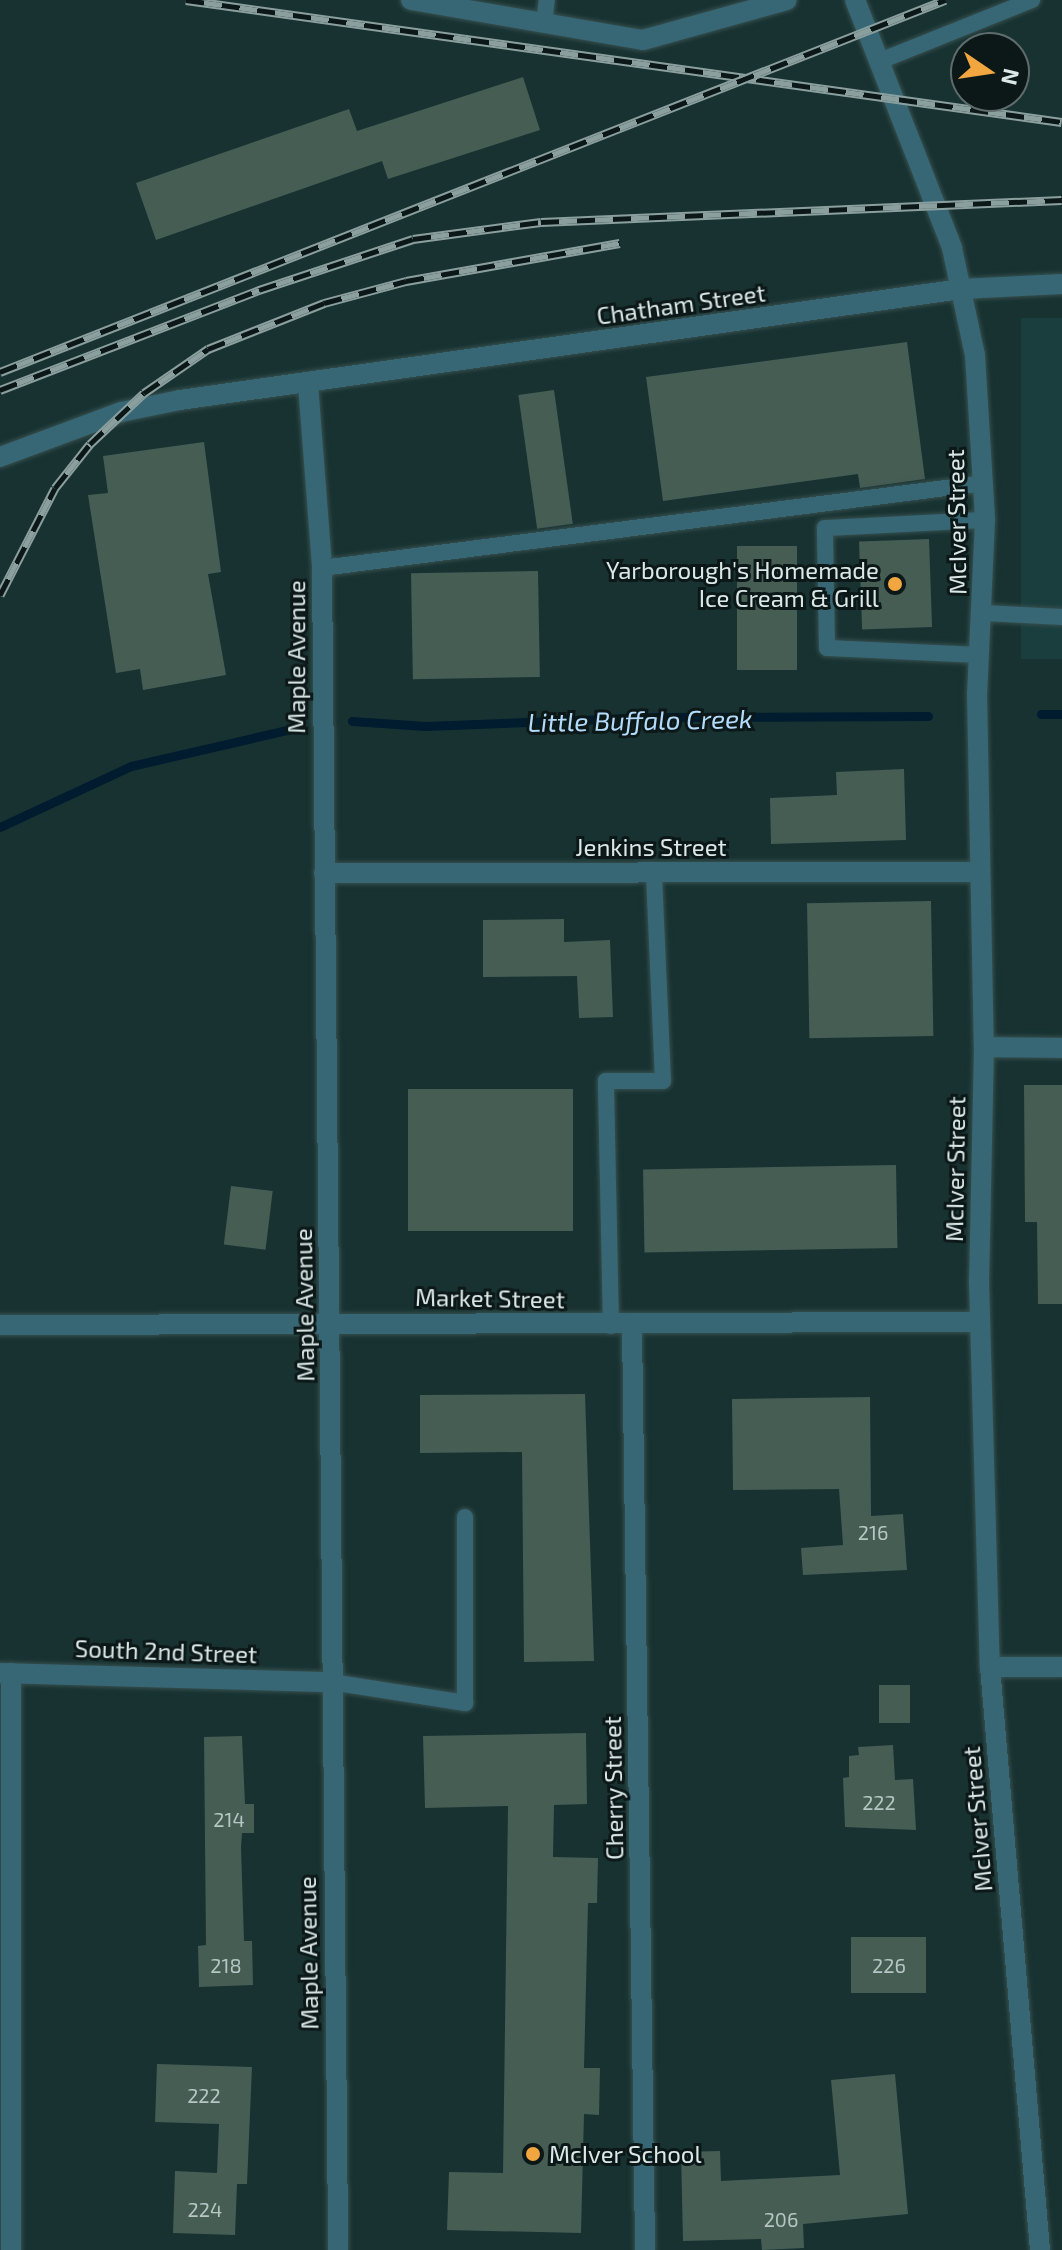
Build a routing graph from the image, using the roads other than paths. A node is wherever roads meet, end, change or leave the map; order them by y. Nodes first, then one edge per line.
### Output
1 (411, 0) edge
2 (547, 0) edge
3 (787, 0) edge
4 (855, 0) edge
5 (1032, 0) edge
6 (544, 23) junction
7 (880, 61) junction
8 (1062, 284) edge
9 (961, 289) junction
10 (308, 384) junction
11 (0, 457) edge
12 (985, 483) junction
13 (985, 520) junction
14 (322, 568) junction
15 (984, 613) junction
16 (1062, 617) edge
17 (979, 655) junction
18 (979, 872) junction
19 (324, 873) junction
20 (654, 873) junction
21 (984, 1047) junction
22 (1062, 1048) edge
23 (980, 1322) junction
24 (331, 1323) junction
25 (0, 1325) edge
26 (611, 1326) junction
27 (632, 1326) junction
28 (465, 1517) dead end
29 (990, 1667) junction
30 (1062, 1667) edge
31 (5, 1673) edge
32 (331, 1682) junction
33 (11, 2250) edge
34 (338, 2250) edge
35 (645, 2250) edge
36 (1040, 2250) edge

1 - 6 street
2 - 6 lane
3 - 6 street
4 - 7 street, McIver Street
5 - 7 lane
7 - 9 street, McIver Street
8 - 9 street, Chatham Street
9 - 10 street, Chatham Street
9 - 12 street, McIver Street
10 - 11 street
10 - 14 street, Maple Avenue
12 - 13 street, McIver Street
12 - 14 lane
13 - 15 street, McIver Street
13 - 17 lane
14 - 19 street, Maple Avenue
15 - 16 lane
15 - 17 street, McIver Street
17 - 18 street, McIver Street
18 - 20 street, Jenkins Street
18 - 21 street, McIver Street
19 - 20 street, Jenkins Street
19 - 24 street, Maple Avenue
20 - 26 lane
21 - 22 street
21 - 23 street, McIver Street
23 - 27 street, Market Street
23 - 29 street, McIver Street
24 - 25 street, Market Street
24 - 26 street, Market Street
24 - 32 street, Maple Avenue
26 - 27 street, Market Street
27 - 35 street, Cherry Street
28 - 32 lane
29 - 30 street
29 - 36 street, McIver Street
31 - 32 street, South 2nd Street
31 - 33 street
32 - 34 street, Maple Avenue

